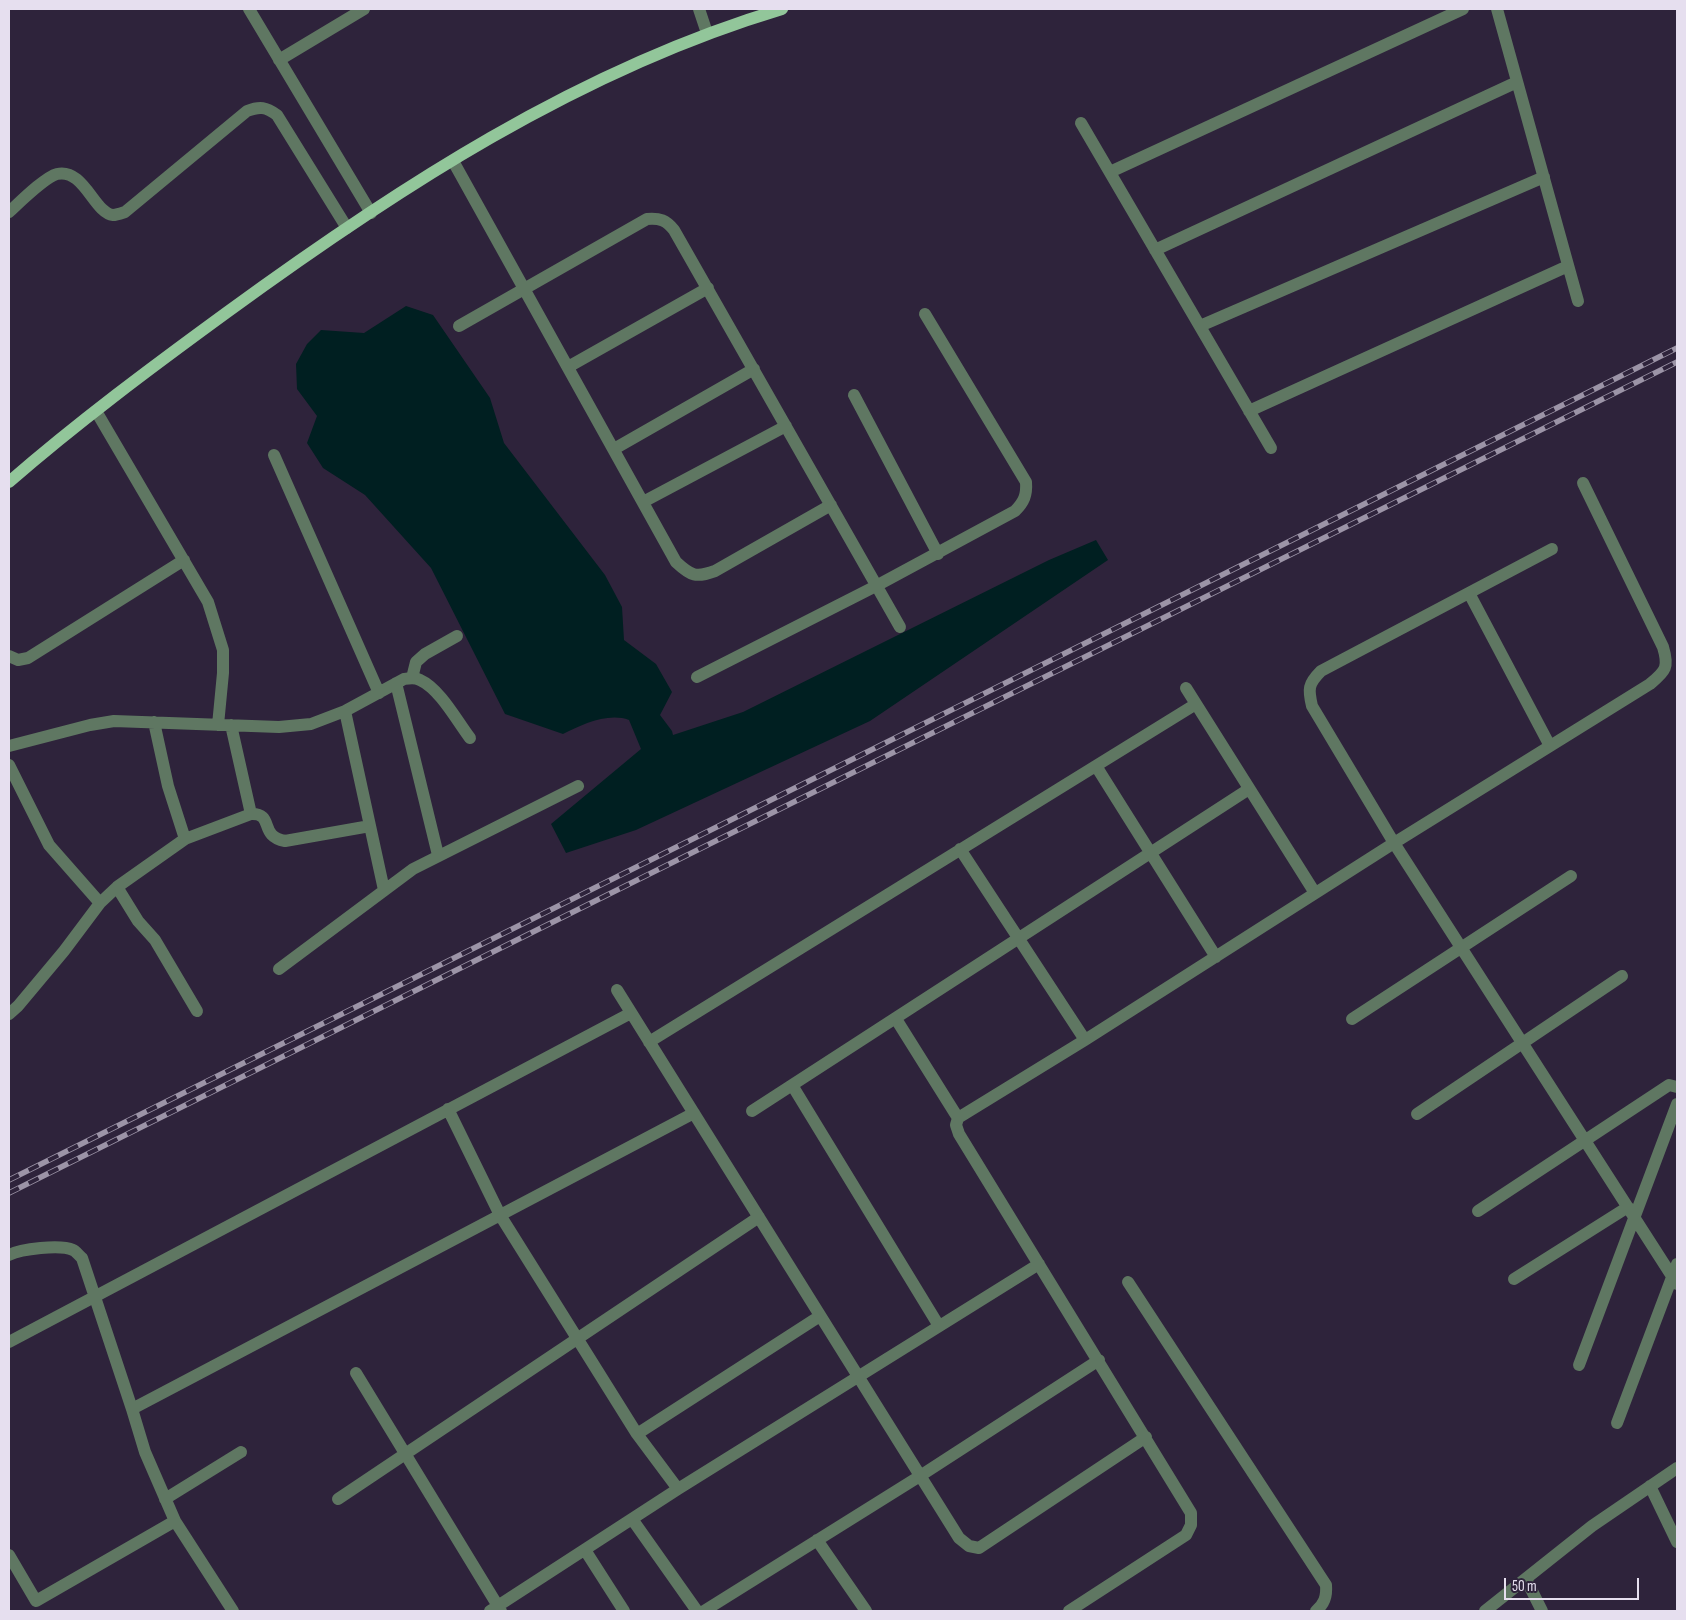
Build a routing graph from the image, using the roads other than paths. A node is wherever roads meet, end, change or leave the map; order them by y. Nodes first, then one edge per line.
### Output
1 (249, 9) edge
2 (364, 9) edge
3 (699, 9) edge
4 (782, 9) edge
5 (1464, 9) edge
6 (1497, 9) edge
7 (707, 33) junction
8 (279, 60) junction
9 (1517, 82) junction
10 (1081, 123) dead end
11 (453, 161) junction
12 (1110, 172) junction
13 (1544, 177) junction
14 (9, 212) edge
15 (371, 213) junction
16 (347, 228) junction
17 (1155, 250) junction
18 (1568, 266) junction
19 (523, 288) junction
20 (708, 288) junction
21 (1578, 301) dead end
22 (925, 314) dead end
23 (459, 326) dead end
24 (1200, 326) junction
25 (568, 367) junction
26 (754, 369) junction
27 (854, 395) dead end
28 (96, 411) junction
29 (1249, 411) junction
30 (786, 426) junction
31 (1271, 448) dead end
32 (614, 450) junction
33 (274, 455) dead end
34 (9, 482) edge
35 (1583, 483) dead end
36 (643, 502) junction
37 (831, 505) junction
38 (1552, 549) dead end
39 (938, 554) junction
40 (184, 560) junction
41 (876, 586) junction
42 (1469, 593) junction
43 (900, 627) dead end
44 (457, 636) dead end
45 (9, 656) edge
46 (697, 677) dead end
47 (412, 678) junction
48 (396, 683) junction
49 (1186, 688) dead end
50 (379, 693) junction
51 (1196, 704) junction
52 (345, 711) junction
53 (154, 722) junction
54 (224, 725) junction
55 (470, 738) dead end
56 (9, 746) edge
57 (1550, 746) junction
58 (9, 765) edge
59 (1096, 766) junction
60 (578, 786) dead end
61 (1249, 789) junction
62 (251, 814) junction
63 (370, 826) junction
64 (185, 839) junction
65 (1394, 843) junction
66 (960, 849) junction
67 (1150, 853) junction
68 (438, 855) junction
69 (1571, 876) dead end
70 (116, 887) junction
71 (384, 890) junction
72 (1315, 893) junction
73 (100, 902) junction
74 (1019, 938) junction
75 (1461, 948) junction
76 (1216, 956) junction
77 (279, 969) dead end
78 (1622, 976) dead end
79 (617, 990) dead end
80 (197, 1011) dead end
81 (631, 1013) junction
82 (9, 1014) edge
83 (896, 1019) junction
84 (1352, 1019) dead end
85 (1085, 1040) junction
86 (649, 1042) junction
87 (1522, 1043) junction
88 (792, 1085) junction
89 (1677, 1087) edge
90 (1677, 1104) edge
91 (448, 1109) junction
92 (752, 1112) dead end
93 (694, 1113) junction
94 (1417, 1114) dead end
95 (958, 1118) junction
96 (1584, 1140) junction
97 (1478, 1211) dead end
98 (1632, 1212) junction
99 (500, 1215) junction
100 (759, 1217) junction
101 (9, 1255) edge
102 (1039, 1264) junction
103 (1677, 1264) edge
104 (1676, 1278) edge
105 (1514, 1279) dead end
106 (1128, 1282) dead end
107 (94, 1297) junction
108 (820, 1316) junction
109 (939, 1326) junction
110 (578, 1339) junction
111 (9, 1342) edge
112 (1099, 1360) junction
113 (1579, 1365) dead end
114 (356, 1373) dead end
115 (858, 1376) junction
116 (132, 1409) junction
117 (1617, 1423) dead end
118 (637, 1434) junction
119 (1146, 1437) junction
120 (241, 1452) dead end
121 (405, 1454) junction
122 (1677, 1468) edge
123 (920, 1476) junction
124 (1650, 1486) junction
125 (678, 1489) junction
126 (165, 1499) junction
127 (338, 1499) dead end
128 (632, 1519) junction
129 (175, 1521) junction
130 (817, 1540) junction
131 (1677, 1542) edge
132 (585, 1550) junction
133 (9, 1555) edge
134 (1526, 1579) junction
135 (33, 1606) edge
136 (496, 1610) edge
137 (233, 1611) edge
138 (624, 1611) edge
139 (698, 1611) edge
140 (704, 1611) edge
141 (866, 1611) edge
142 (1070, 1611) edge
143 (1316, 1611) edge
144 (1486, 1611) edge
145 (1542, 1611) edge

1 - 8 street
2 - 8 street
3 - 7 street
4 - 7 main road
5 - 12 street
6 - 9 street
7 - 11 main road
8 - 15 street
9 - 13 street
9 - 17 street
10 - 12 street
11 - 15 main road
11 - 19 street
12 - 17 street
13 - 18 street
13 - 24 street
14 - 16 street
15 - 16 main road
16 - 28 main road
17 - 24 street
18 - 21 street
18 - 29 street
19 - 20 street
19 - 23 street
19 - 25 street
20 - 25 street
20 - 26 street
22 - 39 street
24 - 29 street
25 - 32 street
26 - 30 street
26 - 32 street
27 - 39 street
28 - 34 main road
28 - 40 street
29 - 31 street
30 - 36 street
30 - 37 street
32 - 36 street
33 - 50 street
35 - 57 street
36 - 37 street
37 - 41 street
38 - 42 street
39 - 41 street
40 - 45 street
40 - 54 street
41 - 43 street
41 - 46 street
42 - 57 street
42 - 65 street
44 - 47 street
47 - 48 street
47 - 55 street
48 - 50 street
48 - 68 street
49 - 51 street
50 - 52 street
51 - 59 street
51 - 61 street
52 - 54 street
52 - 63 street
53 - 54 street
53 - 56 street
53 - 64 street
54 - 62 street
57 - 65 street
58 - 73 street
59 - 66 street
59 - 67 street
60 - 68 street
61 - 67 street
61 - 72 street
62 - 63 street
62 - 64 street
63 - 71 street
64 - 70 street
65 - 72 street
65 - 75 street
66 - 74 street
66 - 86 street
67 - 74 street
67 - 76 street
68 - 71 street
69 - 75 street
70 - 73 street
70 - 80 street
71 - 77 street
72 - 76 street
73 - 82 street
74 - 83 street
74 - 85 street
75 - 84 street
75 - 87 street
76 - 85 street
78 - 87 street
79 - 81 street
81 - 86 street
81 - 91 street
83 - 88 street
83 - 95 street
85 - 95 street
86 - 93 street
87 - 94 street
87 - 96 street
88 - 92 street
88 - 109 street
89 - 96 street
90 - 98 street
91 - 99 street
91 - 107 street
93 - 99 street
93 - 100 street
95 - 102 street
96 - 97 street
96 - 98 street
98 - 104 street
98 - 105 street
98 - 113 street
99 - 110 street
99 - 116 street
100 - 108 street
100 - 110 street
101 - 107 street
102 - 109 street
102 - 112 street
103 - 104 street
104 - 117 street
106 - 143 street
107 - 111 street
107 - 116 street
108 - 115 street
108 - 118 street
109 - 115 street
110 - 118 street
110 - 121 street
112 - 119 street
112 - 123 street
114 - 121 street
115 - 123 street
115 - 125 street
116 - 126 street
118 - 125 street
119 - 123 street
119 - 142 street
120 - 126 street
121 - 127 street
121 - 136 street
122 - 124 street
123 - 130 street
124 - 131 street
124 - 134 street
125 - 128 street
126 - 129 street
128 - 132 street
128 - 139 street
129 - 135 street
129 - 137 street
130 - 140 street
130 - 141 street
132 - 136 street
132 - 138 street
133 - 135 street
134 - 144 street
134 - 145 street

